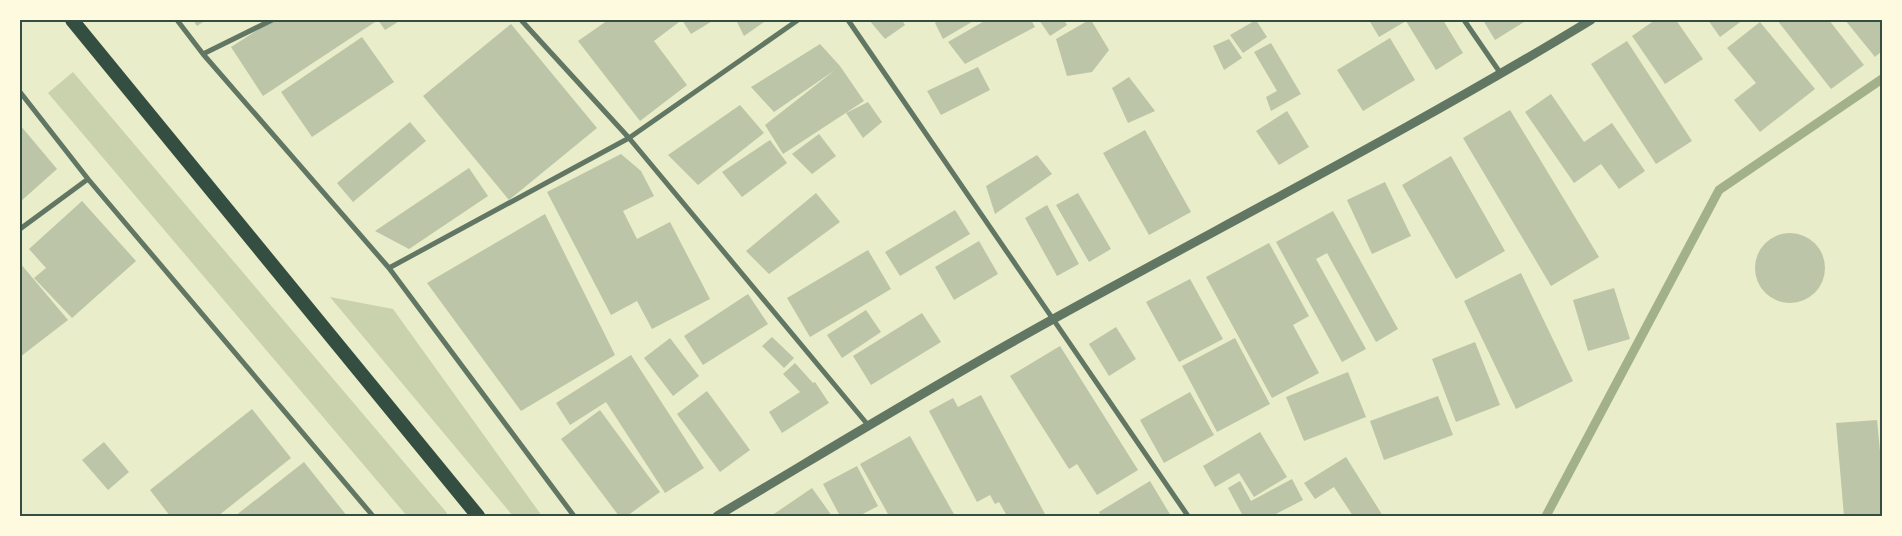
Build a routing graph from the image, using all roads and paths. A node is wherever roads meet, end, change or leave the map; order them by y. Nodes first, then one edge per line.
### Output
1 (72, 20) edge
2 (177, 20) edge
3 (272, 20) edge
4 (521, 20) edge
5 (798, 20) edge
6 (848, 20) edge
7 (1464, 20) edge
8 (1591, 20) edge
9 (204, 54) junction
10 (1502, 74) junction
11 (20, 92) edge
12 (629, 138) junction
13 (88, 179) junction
14 (20, 229) edge
15 (389, 268) junction
16 (1054, 318) junction
17 (868, 425) junction
18 (373, 516) edge
19 (478, 516) edge
20 (574, 516) edge
21 (717, 516) edge
22 (1188, 516) edge

1 - 19 highway
2 - 9 street
3 - 9 street
4 - 12 street
5 - 12 street
6 - 16 street
7 - 10 street
8 - 10 street
9 - 15 street
10 - 16 street
11 - 13 street
12 - 15 street
12 - 17 street
13 - 14 street
13 - 18 street
15 - 20 street
16 - 17 street
16 - 22 street
17 - 21 street

